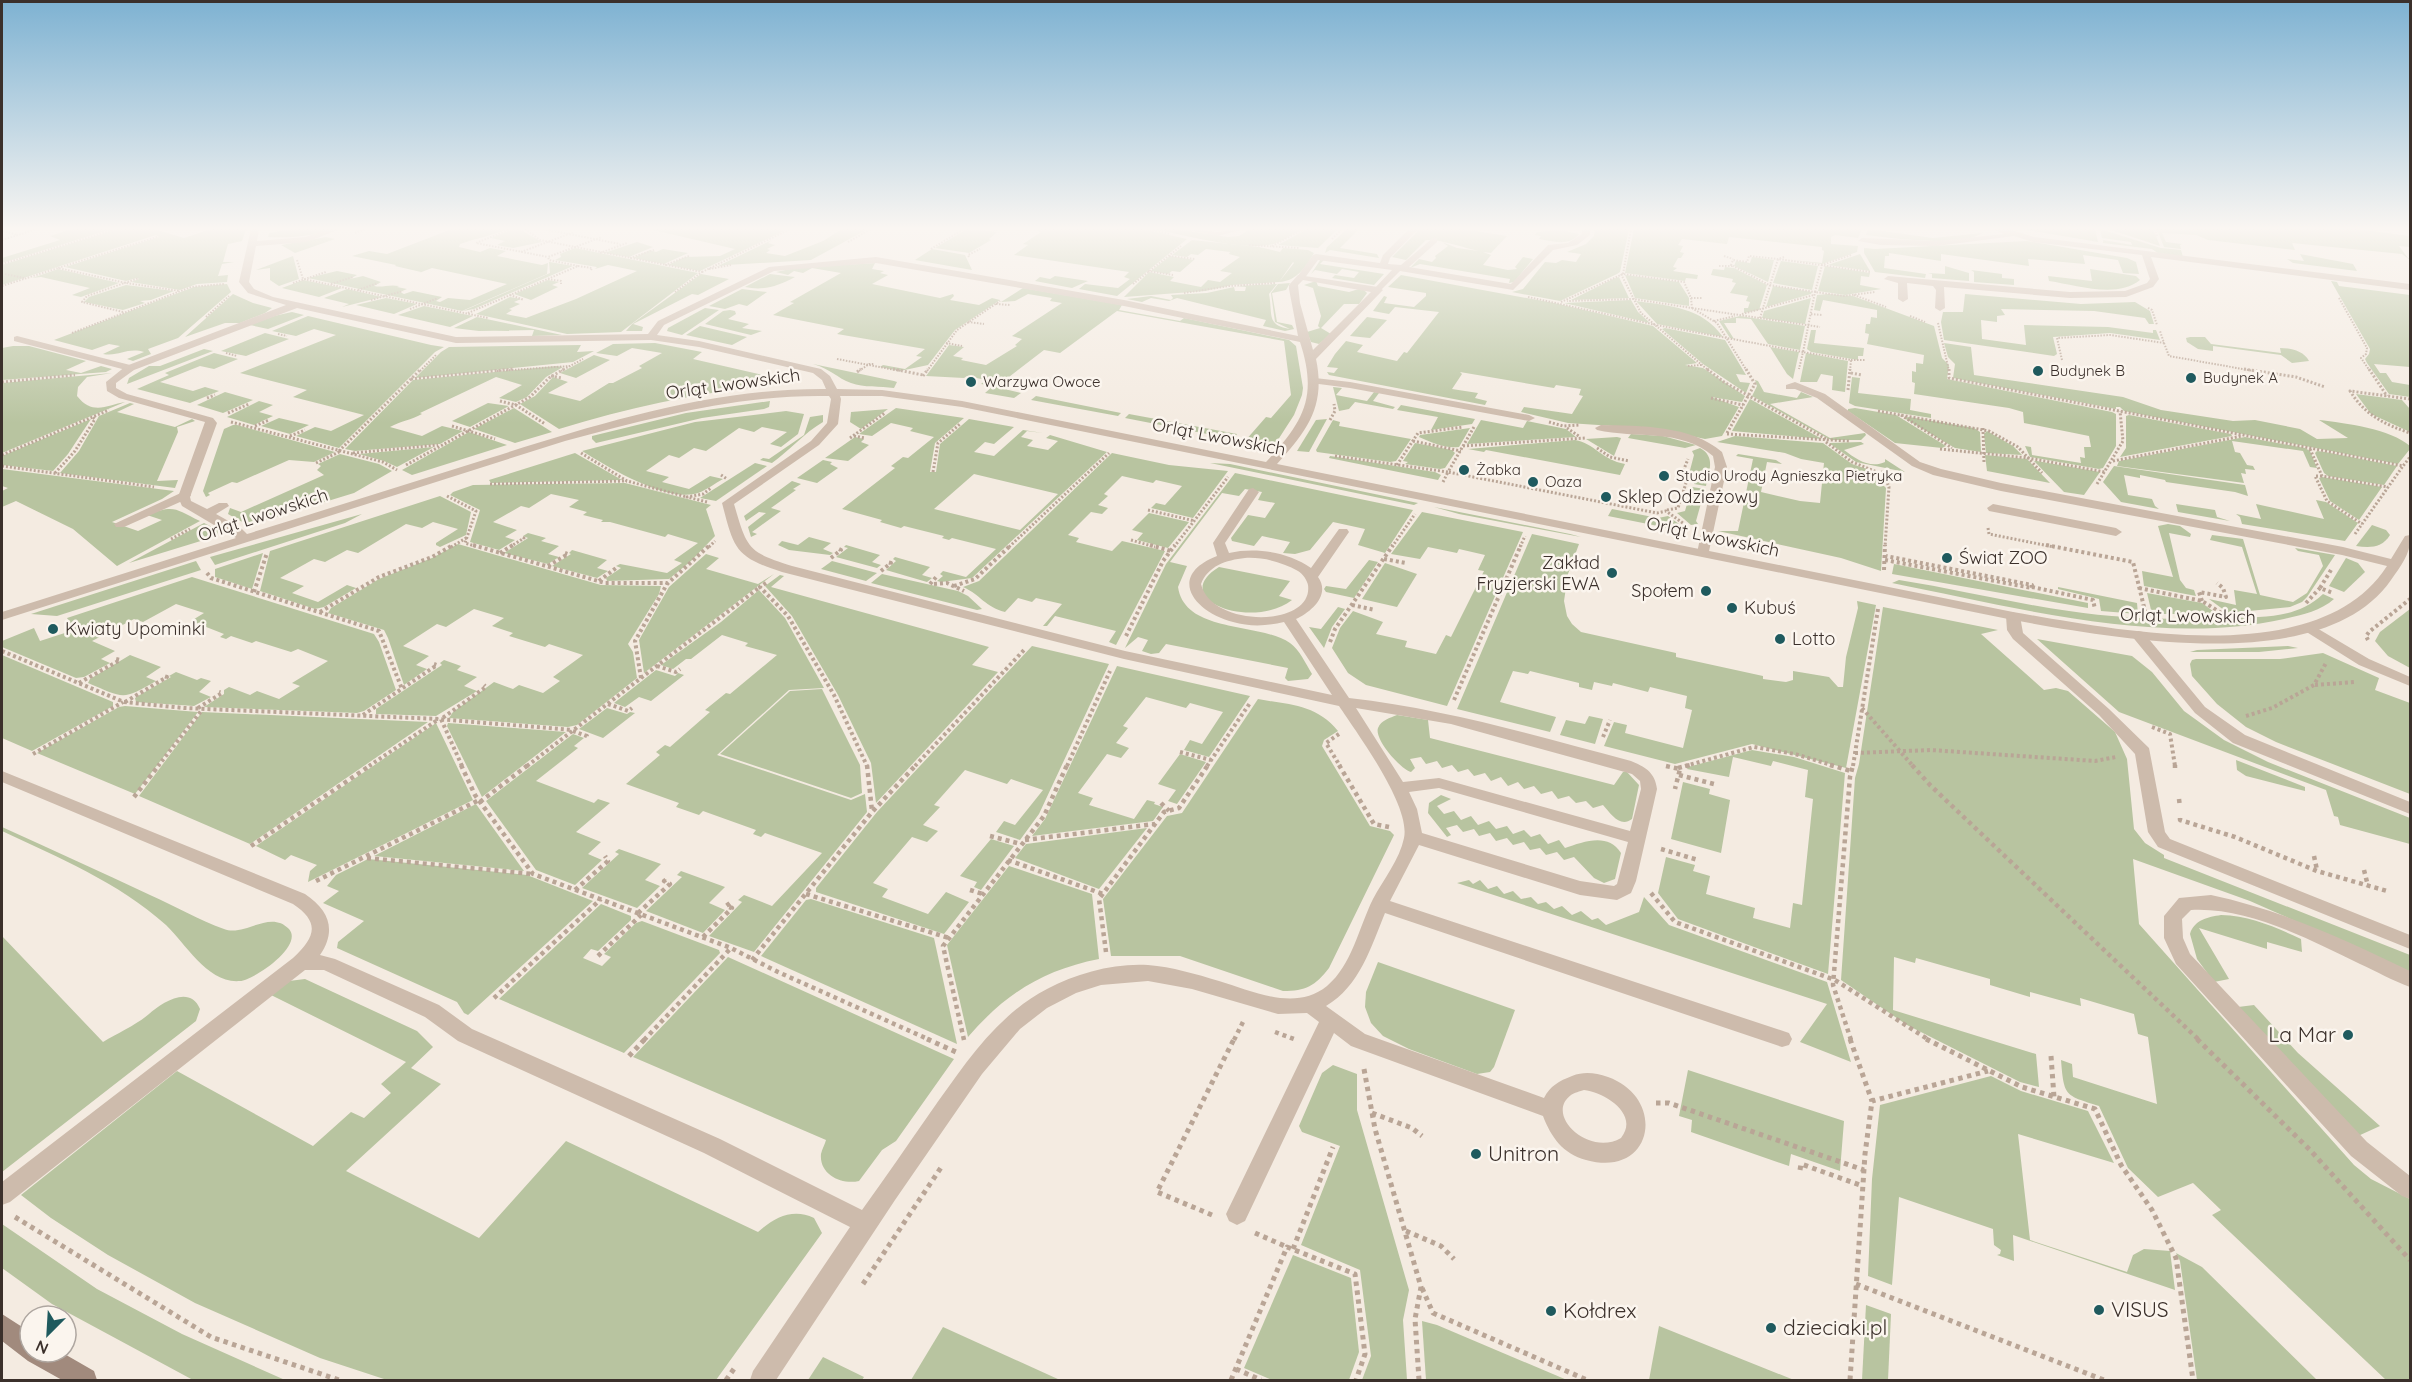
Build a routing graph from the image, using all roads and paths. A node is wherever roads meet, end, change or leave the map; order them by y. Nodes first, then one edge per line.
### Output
1 (95, 293) edge
2 (176, 293) edge
3 (257, 293) edge
4 (374, 293) edge
5 (394, 293) edge
6 (513, 293) edge
7 (721, 293) edge
8 (1073, 293) edge
9 (1123, 293) edge
10 (1294, 293) edge
11 (1375, 293) edge
12 (1582, 293) edge
13 (1631, 293) edge
14 (1689, 293) edge
15 (1767, 293) edge
16 (1813, 293) edge
17 (1815, 293) edge
18 (1820, 293) edge
19 (1867, 293) edge
20 (1941, 293) edge
21 (2049, 293) edge
22 (2127, 293) edge
23 (382, 295) dead end
24 (509, 295) junction
25 (1528, 297) dead end
26 (227, 298) dead end
27 (438, 298) dead end
28 (1691, 298) junction
29 (1703, 298) dead end
30 (375, 299) dead end
31 (1002, 299) dead end
32 (1633, 299) junction
33 (524, 300) dead end
34 (2340, 300) dead end
35 (1114, 301) junction
36 (1567, 301) junction
37 (1558, 303) junction
38 (996, 304) junction
39 (295, 305) junction
40 (1010, 305) dead end
41 (414, 307) dead end
42 (1692, 308) junction
43 (1940, 308) dead end
44 (1762, 310) junction
45 (2152, 310) dead end
46 (124, 312) junction
47 (209, 314) dead end
48 (468, 314) dead end
49 (1811, 314) junction
50 (1739, 315) junction
51 (1822, 315) dead end
52 (1760, 318) junction
53 (1714, 321) junction
54 (967, 322) junction
55 (1938, 322) dead end
56 (984, 324) dead end
57 (1808, 325) junction
58 (2157, 325) dead end
59 (1656, 326) junction
60 (1820, 327) dead end
61 (2160, 331) dead end
62 (68, 334) dead end
63 (651, 337) junction
64 (17, 339) dead end
65 (1729, 339) junction
66 (1303, 340) junction
67 (946, 343) junction
68 (2164, 343) junction
69 (962, 346) dead end
70 (438, 352) dead end
71 (1803, 352) junction
72 (828, 358) dead end
73 (1310, 359) junction
74 (1851, 360) junction
75 (1865, 360) dead end
76 (2062, 360) dead end
77 (874, 364) dead end
78 (559, 365) dead end
79 (867, 365) junction
80 (1701, 365) junction
81 (570, 366) dead end
82 (1688, 366) dead end
83 (130, 368) junction
84 (859, 370) dead end
85 (1851, 373) junction
86 (77, 375) dead end
87 (1862, 375) dead end
88 (551, 376) junction
89 (562, 378) dead end
90 (411, 379) junction
91 (1315, 381) junction
92 (2, 382) edge
93 (1790, 387) dead end
94 (2325, 387) dead end
95 (2345, 390) dead end
96 (2350, 391) junction
97 (832, 392) junction
98 (1848, 392) dead end
99 (1748, 396) junction
100 (2387, 396) junction
101 (1711, 398) dead end
102 (2408, 399) edge
103 (500, 401) dead end
104 (249, 404) dead end
105 (2410, 404) edge
106 (516, 405) junction
107 (1743, 405) junction
108 (242, 407) dead end
109 (1335, 411) dead end
110 (1878, 411) dead end
111 (2120, 411) junction
112 (104, 412) dead end
113 (1900, 414) junction
114 (93, 417) junction
115 (1529, 418) dead end
116 (1943, 418) dead end
117 (1330, 419) dead end
118 (269, 420) dead end
119 (223, 422) dead end
120 (1546, 422) dead end
121 (1947, 422) junction
122 (962, 423) dead end
123 (452, 426) dead end
124 (548, 426) dead end
125 (1475, 426) dead end
126 (254, 427) junction
127 (1983, 429) junction
128 (305, 430) dead end
129 (470, 430) junction
130 (1597, 433) junction
131 (2410, 433) edge
132 (1470, 434) dead end
133 (1727, 434) junction
134 (2245, 435) junction
135 (854, 436) dead end
136 (290, 437) junction
137 (865, 438) dead end
138 (1719, 438) dead end
139 (1825, 440) junction
140 (501, 441) dead end
141 (1413, 441) junction
142 (2024, 443) dead end
143 (442, 445) junction
144 (1463, 446) junction
145 (2018, 447) junction
146 (2310, 448) junction
147 (1955, 450) dead end
148 (340, 451) junction
149 (577, 451) dead end
150 (1461, 451) junction
151 (349, 453) junction
152 (1688, 454) dead end
153 (2, 455) edge
154 (1332, 456) dead end
155 (1104, 457) dead end
156 (2410, 457) edge
157 (2028, 458) junction
158 (413, 461) dead end
159 (2113, 461) junction
160 (383, 462) dead end
161 (316, 463) dead end
162 (1397, 465) junction
163 (2, 466) edge
164 (1269, 466) junction
165 (2403, 466) junction
166 (933, 472) dead end
167 (1448, 472) junction
168 (2106, 472) junction
169 (55, 473) junction
170 (720, 475) dead end
171 (2045, 475) dead end
172 (2322, 476) junction
173 (728, 479) dead end
174 (1444, 479) dead end
175 (627, 481) junction
176 (1226, 481) dead end
177 (1984, 482) junction
178 (485, 484) dead end
179 (1686, 484) junction
180 (1693, 485) dead end
181 (149, 486) dead end
182 (2001, 487) junction
183 (2388, 487) junction
184 (2094, 489) dead end
185 (442, 492) dead end
186 (1253, 492) dead end
187 (185, 495) junction
188 (687, 497) dead end
189 (223, 506) dead end
190 (1148, 510) dead end
191 (1666, 511) junction
192 (205, 515) junction
193 (1195, 521) junction
194 (1683, 523) dead end
195 (120, 524) dead end
196 (1409, 524) dead end
197 (2362, 524) junction
198 (1343, 532) dead end
199 (2116, 532) dead end
200 (468, 537) junction
201 (520, 537) dead end
202 (719, 537) dead end
203 (245, 539) junction
204 (2410, 539) edge
205 (1131, 540) dead end
206 (1523, 540) dead end
207 (2350, 542) dead end
208 (268, 549) dead end
209 (839, 549) dead end
210 (1172, 551) junction
211 (500, 553) junction
212 (565, 553) dead end
213 (1703, 553) junction
214 (831, 558) dead end
215 (1224, 558) junction
216 (1885, 558) junction
217 (1384, 559) junction
218 (887, 562) dead end
219 (1406, 563) dead end
220 (2394, 564) junction
221 (2335, 565) dead end
222 (548, 567) junction
223 (614, 567) dead end
224 (785, 568) junction
225 (205, 570) dead end
226 (881, 571) dead end
227 (1884, 574) dead end
228 (938, 575) dead end
229 (1313, 575) junction
230 (598, 581) junction
231 (668, 583) junction
232 (2217, 583) dead end
233 (930, 584) dead end
234 (954, 586) dead end
235 (760, 587) junction
236 (2139, 588) dead end
237 (2320, 588) junction
238 (254, 592) junction
239 (2342, 596) dead end
240 (2410, 599) edge
241 (2202, 601) junction
242 (1880, 602) dead end
243 (2142, 604) dead end
244 (1352, 605) junction
245 (2297, 608) dead end
246 (1375, 610) dead end
247 (2087, 611) dead end
248 (320, 613) junction
249 (2144, 613) dead end
250 (2385, 614) dead end
251 (2, 616) edge
252 (2013, 616) junction
253 (2140, 616) dead end
254 (2216, 616) dead end
255 (2391, 616) junction
256 (2154, 617) dead end
257 (1288, 618) junction
258 (2310, 628) junction
259 (2138, 635) junction
260 (2368, 640) dead end
261 (1030, 643) dead end
262 (1328, 649) dead end
263 (2, 651) edge
264 (1118, 653) junction
265 (2330, 656) dead end
266 (116, 659) dead end
267 (434, 664) dead end
268 (656, 666) junction
269 (680, 669) dead end
270 (1109, 673) dead end
271 (164, 676) dead end
272 (640, 678) junction
273 (2410, 682) edge
274 (78, 683) junction
275 (484, 685) dead end
276 (402, 689) junction
277 (219, 692) dead end
278 (124, 702) junction
279 (1344, 702) junction
280 (607, 704) junction
281 (632, 708) dead end
282 (1862, 708) junction
283 (200, 709) junction
284 (1246, 710) dead end
285 (1449, 710) dead end
286 (362, 716) junction
287 (2241, 717) dead end
288 (440, 719) junction
289 (572, 730) junction
290 (1343, 731) dead end
291 (2170, 734) dead end
292 (587, 739) dead end
293 (1180, 752) dead end
294 (1901, 752) junction
295 (2143, 752) junction
296 (1855, 753) junction
297 (33, 754) dead end
298 (1211, 760) junction
299 (1675, 768) dead end
300 (2175, 768) dead end
301 (1851, 771) junction
302 (1678, 775) dead end
303 (2, 776) edge
304 (1714, 784) dead end
305 (1398, 788) junction
306 (134, 796) dead end
307 (2179, 799) dead end
308 (480, 801) junction
309 (1161, 804) dead end
310 (2410, 808) edge
311 (1169, 811) junction
312 (872, 812) junction
313 (1155, 824) junction
314 (2235, 830) dead end
315 (1397, 831) dead end
316 (990, 836) dead end
317 (1414, 837) junction
318 (2235, 837) junction
319 (1637, 839) junction
320 (1023, 842) junction
321 (251, 846) dead end
322 (1661, 849) dead end
323 (605, 856) dead end
324 (2314, 856) dead end
325 (364, 857) junction
326 (1008, 860) junction
327 (1698, 860) dead end
328 (2364, 870) dead end
329 (2317, 871) junction
330 (333, 873) dead end
331 (533, 874) junction
332 (667, 879) dead end
333 (2368, 886) junction
334 (575, 890) junction
335 (970, 890) dead end
336 (2387, 891) dead end
337 (806, 894) junction
338 (983, 894) junction
339 (1103, 894) junction
340 (600, 899) junction
341 (730, 903) dead end
342 (1380, 904) junction
343 (640, 914) junction
344 (1675, 922) dead end
345 (703, 937) junction
346 (949, 938) junction
347 (2410, 942) edge
348 (731, 948) junction
349 (598, 956) dead end
350 (752, 960) junction
351 (1107, 962) dead end
352 (300, 963) junction
353 (2410, 979) edge
354 (1835, 980) junction
355 (494, 998) dead end
356 (1310, 1005) junction
357 (1233, 1018) dead end
358 (1330, 1020) junction
359 (1244, 1021) junction
360 (1254, 1025) dead end
361 (1264, 1029) dead end
362 (1782, 1039) dead end
363 (1317, 1046) junction
364 (629, 1056) dead end
365 (2051, 1056) dead end
366 (1363, 1063) dead end
367 (1989, 1071) junction
368 (2054, 1097) junction
369 (1872, 1101) junction
370 (1628, 1102) junction
371 (1551, 1110) junction
372 (1372, 1113) junction
373 (1422, 1136) dead end
374 (1333, 1146) dead end
375 (947, 1158) dead end
376 (1800, 1170) dead end
377 (1864, 1170) junction
378 (1863, 1186) junction
379 (2410, 1189) edge
380 (4, 1203) edge
381 (1234, 1221) junction
382 (865, 1223) junction
383 (1405, 1231) junction
384 (1290, 1248) junction
385 (1454, 1259) dead end
386 (2410, 1260) edge
387 (1856, 1284) junction
388 (1421, 1287) junction
389 (856, 1293) dead end
390 (2, 1326) edge
391 (18, 1338) edge
392 (58, 1364) edge
393 (1236, 1370) junction
394 (85, 1380) edge
395 (339, 1380) edge
396 (762, 1380) edge
397 (1231, 1380) edge
398 (1261, 1380) edge
399 (1356, 1380) edge
400 (1419, 1380) edge
401 (1587, 1380) edge
402 (1850, 1380) edge
403 (2104, 1380) edge
404 (2193, 1380) edge

1 - 46 path
2 - 46 path
3 - 39 street
4 - 23 path
5 - 30 path
6 - 24 path
7 - 63 street
8 - 35 street
9 - 35 path
10 - 66 street
11 - 73 street
12 - 36 path
13 - 32 path
14 - 28 path
15 - 44 path
16 - 44 path
17 - 49 path
18 - 19 path
20 - 43 street
21 - 22 street
24 - 33 path
24 - 48 path
25 - 37 path
26 - 47 path
27 - 41 path
28 - 29 path
28 - 42 path
31 - 38 path
32 - 36 path
32 - 42 path
32 - 59 path
34 - 100 path
35 - 66 street
36 - 37 path
37 - 59 path
38 - 40 path
38 - 54 path
39 - 63 street
39 - 83 street
42 - 50 path
42 - 53 path
44 - 50 path
44 - 52 path
45 - 58 path
46 - 62 path
49 - 51 path
49 - 57 path
50 - 52 path
50 - 53 path
52 - 57 path
53 - 65 path
54 - 56 path
54 - 67 path
55 - 111 path
57 - 60 path
57 - 71 path
59 - 65 path
59 - 80 path
61 - 68 path
63 - 97 street
64 - 83 street
65 - 71 path
65 - 99 path
66 - 73 street
67 - 69 path
67 - 79 path
68 - 76 path
68 - 94 path
70 - 90 path
71 - 74 path
72 - 79 path
73 - 91 street
74 - 75 path
74 - 85 path
77 - 79 path
78 - 90 path
79 - 84 path
80 - 82 path
80 - 99 path
81 - 88 path
83 - 187 street
85 - 87 path
85 - 98 path
86 - 92 path
88 - 89 path
88 - 106 path
90 - 148 path
91 - 115 street
91 - 164 street
93 - 177 street
95 - 96 path
96 - 100 path
96 - 131 path
97 - 164 street, Orląt Lwowskich
97 - 203 street, Orląt Lwowskich
97 - 224 street
99 - 107 path
99 - 139 path
100 - 102 path
101 - 107 path
102 - 105 path
103 - 106 path
104 - 108 path
106 - 124 path
106 - 129 path
107 - 133 path
109 - 117 path
110 - 113 path
111 - 134 path
111 - 159 path
112 - 114 path
113 - 121 path
113 - 147 path
114 - 153 path
114 - 169 path
116 - 121 path
118 - 126 path
119 - 126 path
120 - 130 path
121 - 127 path
122 - 166 path
123 - 129 path
125 - 141 path
126 - 136 path
127 - 145 path
127 - 177 path
128 - 136 path
129 - 140 path
129 - 143 path
130 - 144 path
130 - 213 street
132 - 144 path
133 - 138 path
133 - 139 path
134 - 146 path
134 - 159 path
135 - 137 path
136 - 148 path
139 - 216 path
141 - 150 path
141 - 162 path
142 - 145 path
143 - 151 path
143 - 158 path
144 - 150 path
145 - 157 path
146 - 165 path
146 - 172 path
148 - 151 path
148 - 161 path
149 - 175 path
150 - 167 path
151 - 160 path
152 - 179 path
154 - 162 path
155 - 234 path
156 - 165 path
157 - 168 path
157 - 171 path
159 - 168 path
162 - 167 path
163 - 169 path
164 - 213 street, Orląt Lwowskich
165 - 183 path
167 - 174 path
167 - 191 path
168 - 184 path
169 - 181 path
170 - 173 path
172 - 183 path
172 - 197 path
175 - 178 path
175 - 188 path
176 - 193 path
177 - 182 street
179 - 180 path
179 - 191 path
182 - 199 street
182 - 220 street
183 - 197 path
185 - 200 path
186 - 215 street
187 - 192 street
187 - 195 street
189 - 192 street
190 - 193 path
191 - 194 path
192 - 203 street
193 - 210 path
196 - 217 path
197 - 207 path
198 - 229 street
200 - 211 path
200 - 248 path
201 - 211 path
202 - 231 path
203 - 251 street, Orląt Lwowskich
204 - 220 street, Orląt Lwowskich
205 - 210 path
206 - 285 path
208 - 238 path
209 - 214 path
210 - 264 path
211 - 222 path
212 - 222 path
213 - 252 street, Orląt Lwowskich
215 - 229 street
215 - 257 street
216 - 227 path
216 - 247 path
217 - 219 path
217 - 244 path
218 - 226 path
220 - 258 street, Orląt Lwowskich
221 - 237 path
222 - 230 path
223 - 230 path
224 - 235 path
224 - 264 street
225 - 238 path
228 - 233 path
229 - 257 street
230 - 231 path
231 - 272 path
232 - 241 path
235 - 268 path
235 - 312 path
236 - 241 path
237 - 239 path
237 - 245 path
238 - 248 path
240 - 255 path
241 - 254 path
242 - 282 path
243 - 249 path
244 - 246 path
244 - 262 path
248 - 276 path
250 - 255 path
252 - 259 street, Orląt Lwowskich
252 - 295 street
253 - 256 path
255 - 260 path
257 - 279 street
258 - 259 street, Orląt Lwowskich
258 - 273 street
259 - 310 street
261 - 312 path
263 - 274 path
264 - 279 street
265 - 287 path
266 - 274 path
267 - 276 path
268 - 269 path
268 - 272 path
270 - 320 path
271 - 278 path
272 - 280 path
274 - 278 path
275 - 288 path
276 - 286 path
277 - 283 path
278 - 283 path
278 - 297 path
279 - 305 street
279 - 319 street
280 - 281 path
280 - 289 path
282 - 294 path
282 - 296 path
283 - 286 path
283 - 306 path
284 - 298 path
286 - 288 path
288 - 289 path
288 - 308 path
288 - 321 path
289 - 292 path
289 - 308 path
290 - 315 path
291 - 300 path
293 - 298 path
294 - 295 path
294 - 296 path
294 - 386 path
295 - 347 street
296 - 301 path
298 - 311 path
299 - 301 path
301 - 354 path
302 - 304 path
303 - 352 street
305 - 317 street
305 - 319 street
307 - 318 path
308 - 325 path
308 - 331 path
309 - 311 path
311 - 313 path
312 - 337 path
313 - 320 path
313 - 339 path
314 - 318 path
316 - 320 path
317 - 319 street
317 - 342 street
318 - 329 path
320 - 326 path
322 - 327 path
323 - 334 path
324 - 329 path
325 - 330 path
325 - 331 path
326 - 338 path
326 - 339 path
328 - 333 path
329 - 333 path
331 - 334 path
332 - 343 path
333 - 336 path
334 - 340 path
335 - 338 path
337 - 346 path
337 - 350 path
338 - 346 path
339 - 351 path
340 - 343 path
340 - 355 path
341 - 345 path
342 - 356 street
342 - 362 street
343 - 345 path
343 - 349 path
344 - 354 path
345 - 348 path
346 - 350 path
348 - 350 path
348 - 364 path
352 - 380 street
352 - 382 street
353 - 379 street
354 - 367 path
354 - 369 path
356 - 358 street
356 - 382 street
357 - 359 path
358 - 363 street
358 - 371 street
359 - 360 path
359 - 381 path
361 - 363 path
363 - 381 street
365 - 368 path
366 - 372 path
367 - 368 path
367 - 369 path
368 - 404 path
369 - 377 path
370 - 371 street
370 - 371 street
370 - 377 path
372 - 373 path
372 - 383 path
374 - 384 path
375 - 389 path
376 - 378 path
377 - 378 path
378 - 387 path
380 - 395 path
381 - 384 path
382 - 396 street
383 - 385 path
383 - 388 path
384 - 393 path
384 - 399 path
387 - 402 path
387 - 403 path
388 - 400 path
388 - 401 path
390 - 391 street
392 - 394 street
393 - 397 path
393 - 398 path

